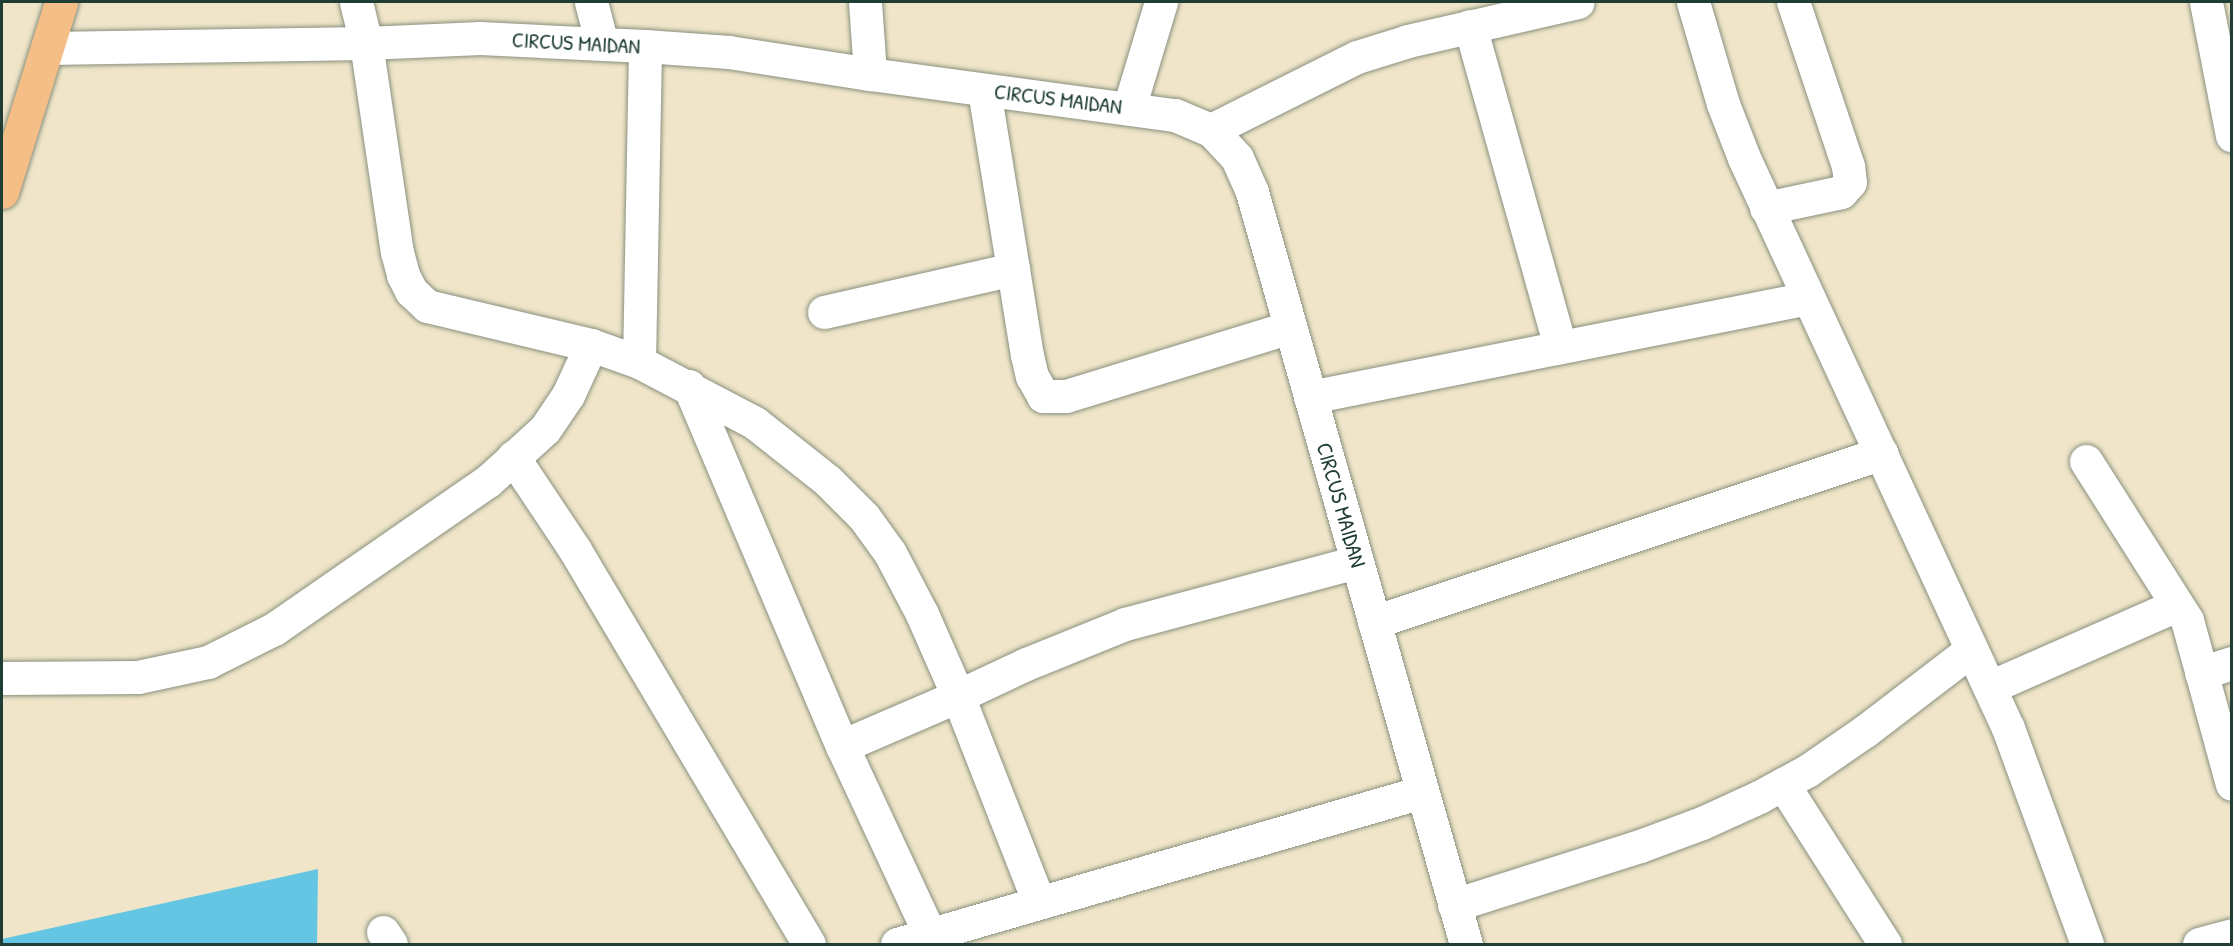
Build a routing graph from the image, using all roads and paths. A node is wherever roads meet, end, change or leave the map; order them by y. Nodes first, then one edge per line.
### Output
1 (61, 2) edge
2 (356, 2) edge
3 (591, 2) edge
4 (865, 2) edge
5 (1161, 2) edge
6 (1578, 2) edge
7 (1693, 2) edge
8 (1793, 2) edge
9 (2216, 12) edge
10 (1470, 26) junction
11 (366, 43) junction
12 (602, 44) junction
13 (645, 46) junction
14 (47, 48) junction
15 (870, 74) junction
16 (984, 90) junction
17 (1129, 108) junction
18 (1211, 130) junction
19 (2232, 136) edge
20 (2, 192) edge
21 (1766, 208) junction
22 (1013, 269) junction
23 (1808, 298) junction
24 (824, 312) dead end
25 (1290, 327) junction
26 (591, 345) junction
27 (1560, 347) junction
28 (639, 362) junction
29 (689, 386) junction
30 (1310, 397) junction
31 (1882, 453) junction
32 (513, 457) junction
33 (2086, 461) dead end
34 (1357, 562) junction
35 (2177, 604) junction
36 (1374, 622) junction
37 (1971, 650) junction
38 (2232, 663) edge
39 (2201, 673) junction
40 (2, 678) edge
41 (1990, 687) junction
42 (958, 696) junction
43 (842, 746) junction
44 (1783, 784) junction
45 (2232, 784) edge
46 (1422, 792) junction
47 (1040, 903) junction
48 (1454, 905) junction
49 (930, 935) junction
50 (2232, 935) edge
51 (809, 945) edge
52 (897, 945) edge
53 (1466, 945) edge
54 (1885, 945) edge
55 (2087, 945) edge
56 (2199, 945) edge

1 - 14 highway
2 - 11 street
3 - 12 street
4 - 15 street
5 - 17 street
6 - 10 street
7 - 21 street
8 - 21 street
9 - 19 street
10 - 18 street
10 - 27 street
11 - 12 street, CIRCUS MAIDAN
11 - 14 street, CIRCUS MAIDAN
11 - 26 street
12 - 13 street, CIRCUS MAIDAN
13 - 15 street, CIRCUS MAIDAN
13 - 28 street
14 - 20 highway
15 - 16 street, CIRCUS MAIDAN
16 - 17 street, CIRCUS MAIDAN
16 - 22 street
17 - 18 street, CIRCUS MAIDAN
18 - 25 street, CIRCUS MAIDAN
21 - 23 street
22 - 24 street
22 - 25 street
23 - 27 street
23 - 31 street
25 - 30 street, CIRCUS MAIDAN
26 - 28 street
26 - 32 street
27 - 30 street
28 - 29 street
29 - 42 street
29 - 43 street
30 - 34 street, CIRCUS MAIDAN
31 - 36 street
31 - 37 street
32 - 40 street
32 - 51 street
33 - 35 street
34 - 36 street, CIRCUS MAIDAN
34 - 42 street
35 - 39 street
35 - 41 street
36 - 46 street, CIRCUS MAIDAN
37 - 41 street
37 - 44 street
38 - 39 street
39 - 45 street
41 - 55 street
42 - 43 street
42 - 47 street
43 - 49 street
44 - 48 street
44 - 54 street
46 - 47 street
46 - 48 street, CIRCUS MAIDAN
47 - 49 street
48 - 53 street, CIRCUS MAIDAN
49 - 52 street
50 - 56 street

